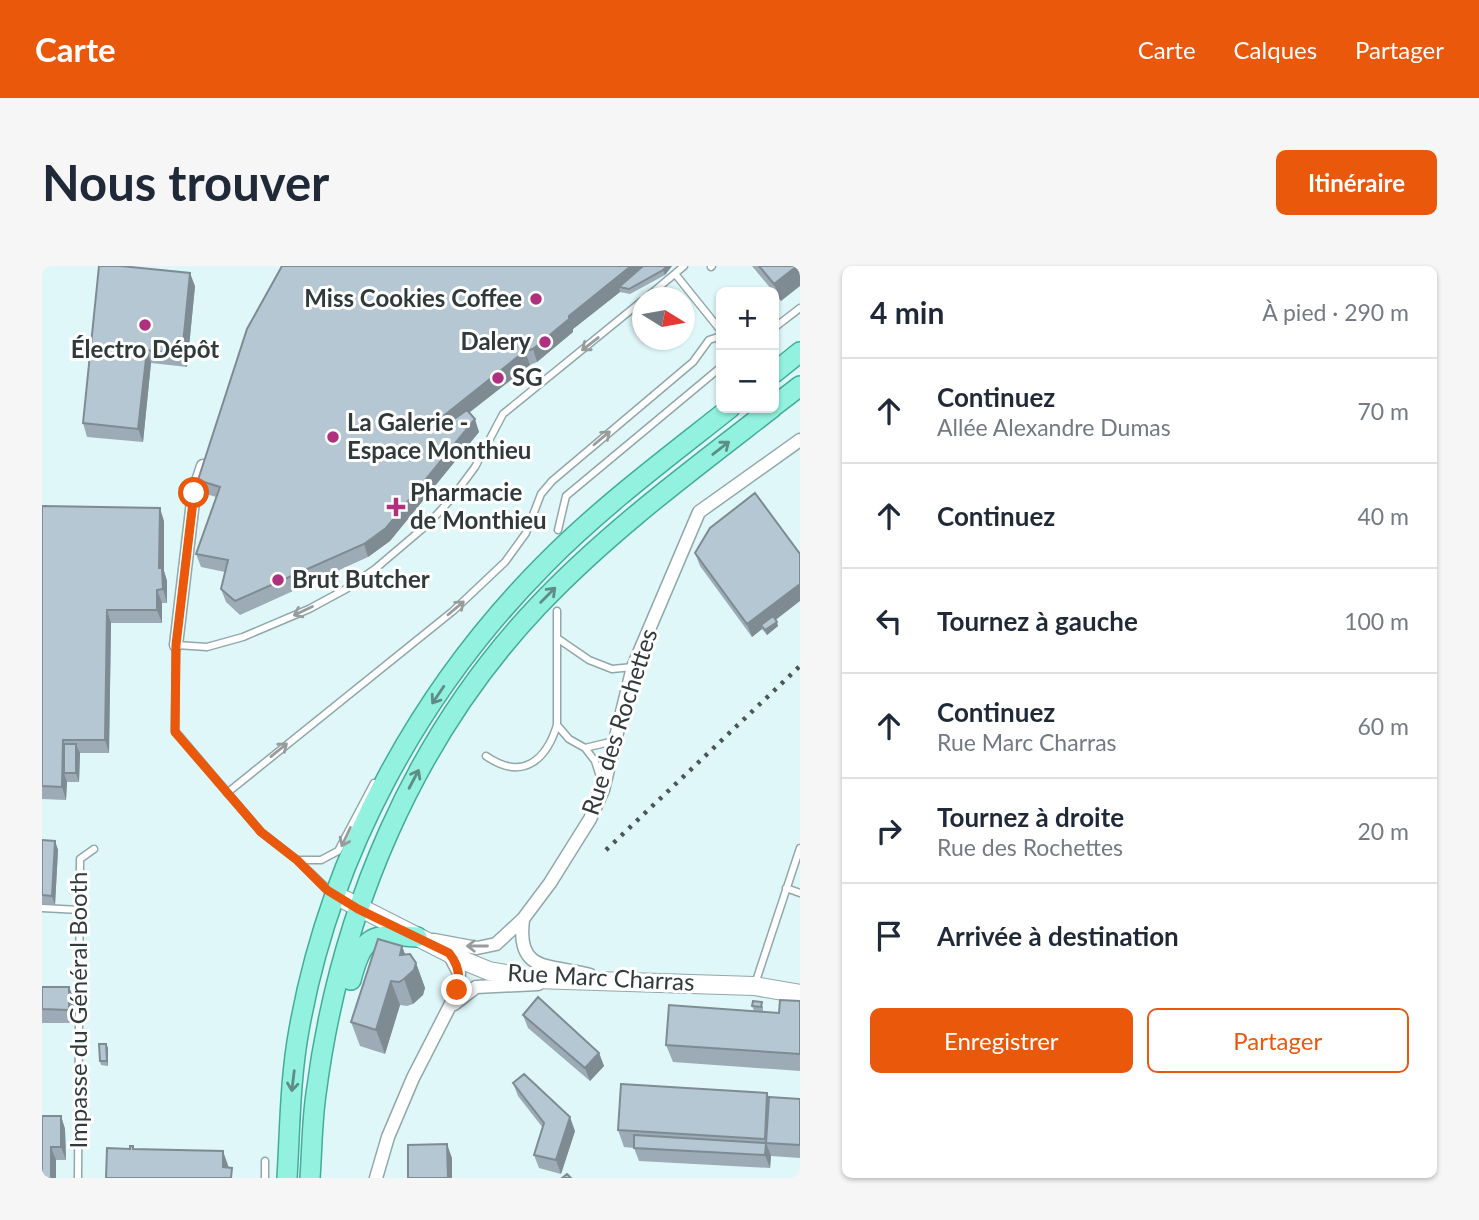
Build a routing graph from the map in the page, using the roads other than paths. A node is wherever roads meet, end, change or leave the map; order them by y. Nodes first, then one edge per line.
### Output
1 (684, 266) edge
2 (676, 275) junction
3 (660, 287) edge
4 (800, 307) edge
5 (632, 309) edge
6 (779, 324) edge
7 (716, 327) edge
8 (716, 336) edge
9 (800, 352) edge
10 (779, 369) edge
11 (716, 371) edge
12 (800, 386) edge
13 (779, 402) edge
14 (724, 413) edge
15 (766, 413) edge
16 (800, 440) edge
17 (207, 454) edge
18 (558, 530) dead end
19 (557, 611) dead end
20 (557, 638) junction
21 (176, 645) junction
22 (633, 667) junction
23 (557, 725) junction
24 (616, 740) junction
25 (585, 748) junction
26 (486, 756) dead end
27 (397, 761) junction
28 (603, 790) junction
29 (227, 793) junction
30 (800, 848) edge
31 (94, 849) dead end
32 (297, 860) junction
33 (786, 888) junction
34 (800, 893) edge
35 (335, 895) junction
36 (42, 908) edge
37 (358, 909) junction
38 (80, 910) junction
39 (523, 919) junction
40 (419, 938) junction
41 (449, 953) junction
42 (559, 980) junction
43 (603, 980) junction
44 (754, 986) junction
45 (800, 994) edge
46 (449, 1010) junction
47 (315, 1094) junction
48 (265, 1161) dead end
49 (78, 1178) edge
50 (265, 1178) edge
51 (287, 1178) edge
52 (310, 1178) edge
53 (376, 1178) edge

1 - 2 lane
2 - 3 lane
2 - 7 lane
4 - 6 lane
5 -> 21 lane
29 -> 8 lane
9 - 10 main road
11 - 18 lane
12 - 13 main road
14 -> 27 main road
37 -> 15 main road
16 - 22 street, Rue des Rochettes
17 - 21 street
19 - 20 lane
20 - 22 lane
20 - 23 lane
21 - 29 lane
22 - 24 street, Rue des Rochettes
23 - 25 lane
23 - 26 lane
24 - 25 lane
24 - 28 street, Rue des Rochettes
25 - 28 lane
27 -> 32 lane
27 - 35 main road
27 - 37 main road
28 - 39 street, Rue des Rochettes
29 - 32 lane
30 - 33 lane
31 - 38 lane, Impasse du Général Booth
32 - 35 lane
33 - 34 lane
33 - 44 lane
35 - 37 main road, Rue Marc Charras
35 - 47 main road
35 -> 51 main road
36 - 38 lane
37 - 40 main road, Rue Marc Charras
37 - 47 main road
38 - 49 lane, Impasse du Général Booth
39 -> 40 street, Rue des Rochettes
39 - 43 street
40 - 41 main road, Rue Marc Charras
40 - 47 main road
41 - 42 main road, Rue Marc Charras
41 - 46 street
42 - 43 main road, Rue Marc Charras
42 - 46 street
43 - 44 main road, Rue Marc Charras
44 - 45 main road, Rue Marc Charras
46 - 53 street
47 - 52 main road
48 - 50 lane

